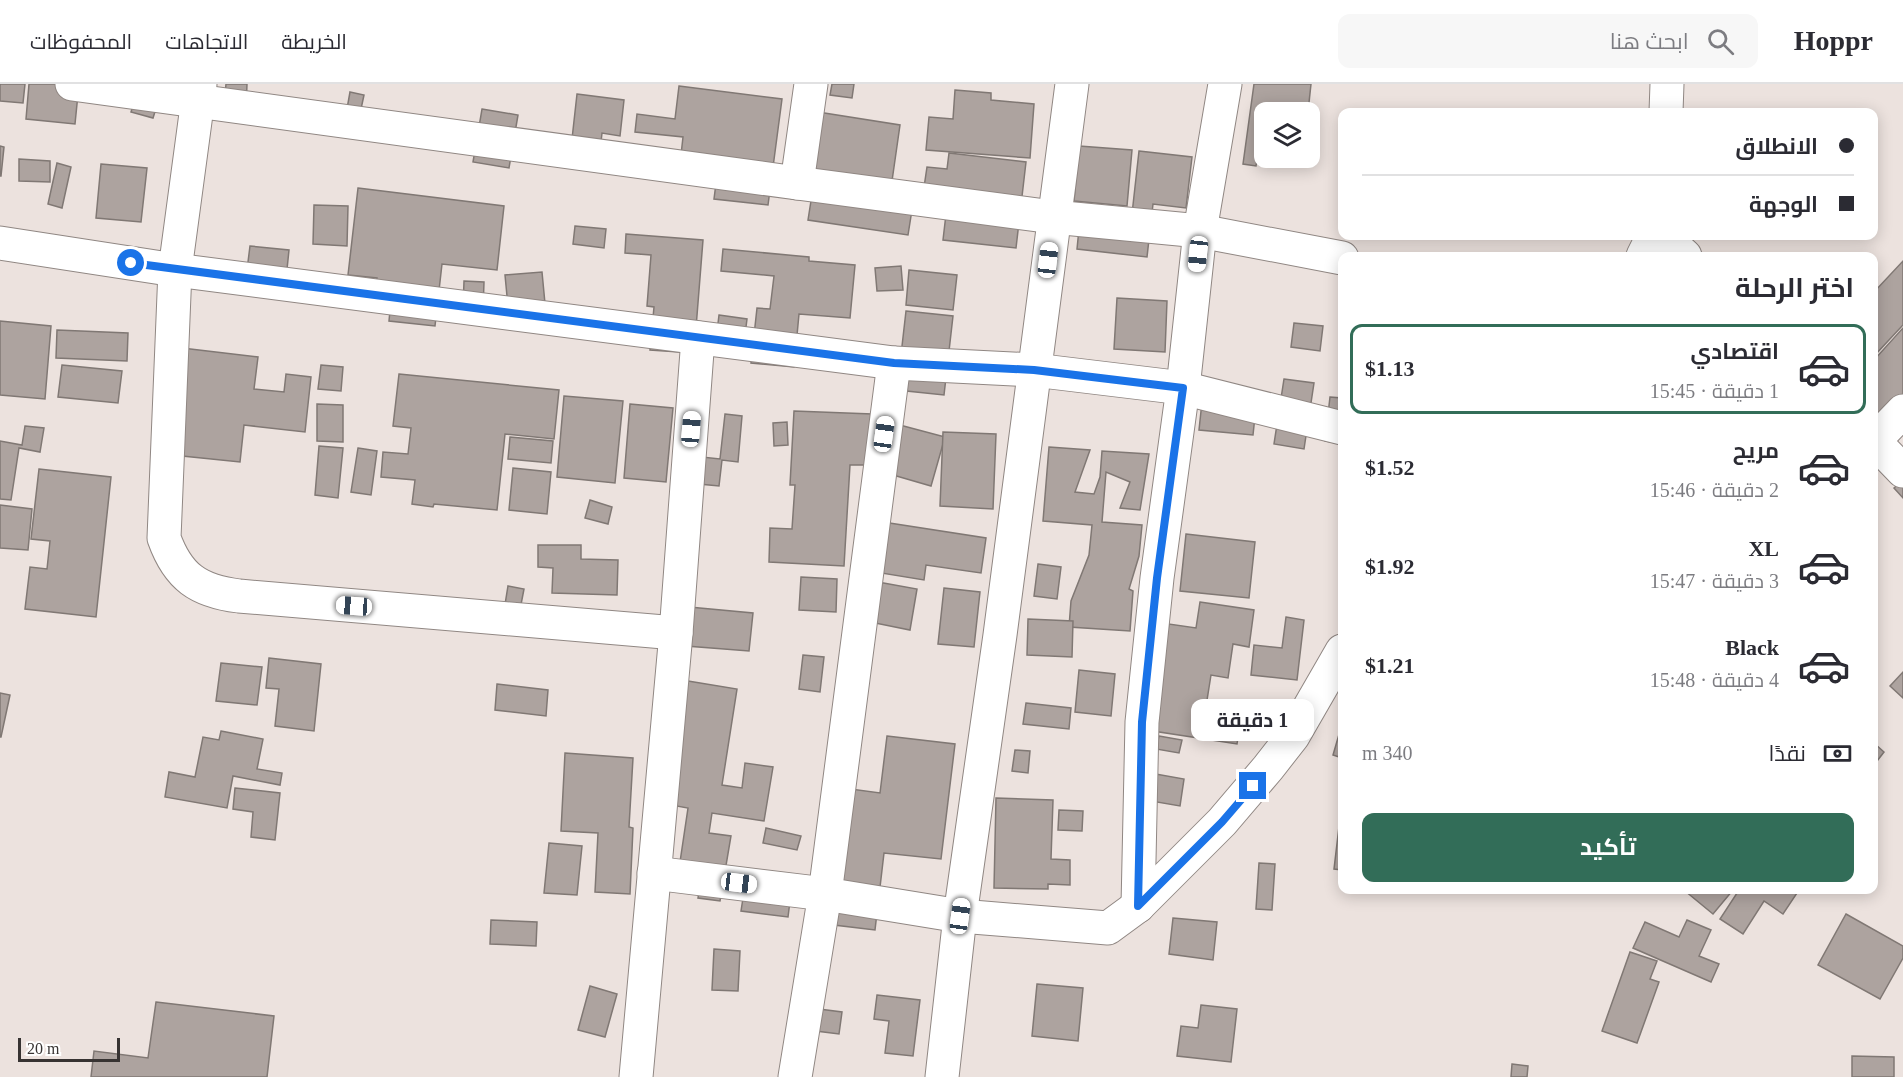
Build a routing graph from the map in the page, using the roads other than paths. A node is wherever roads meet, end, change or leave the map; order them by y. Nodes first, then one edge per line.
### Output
1 (72, 84) edge
2 (811, 84) edge
3 (1071, 84) edge
4 (1225, 84) edge
5 (1667, 84) edge
6 (198, 94) edge
7 (1666, 108) edge
8 (798, 183) junction
9 (1053, 217) junction
10 (1200, 231) junction
11 (1667, 240) edge
12 (0, 243) edge
13 (1681, 252) edge
14 (1338, 257) edge
15 (175, 270) junction
16 (698, 338) junction
17 (894, 363) junction
18 (1034, 370) junction
19 (1183, 388) junction
20 (1903, 411) edge
21 (1338, 427) edge
22 (1878, 437) edge
23 (1878, 445) edge
24 (1903, 471) edge
25 (675, 633) junction
26 (1338, 658) edge
27 (654, 873) junction
28 (825, 894) junction
29 (1138, 906) junction
30 (960, 916) junction
31 (636, 1077) edge
32 (795, 1077) edge
33 (942, 1077) edge

1 - 6 street
2 - 8 street
3 - 9 street
4 - 10 street
5 - 7 street
6 - 8 street
6 - 15 street
8 - 9 street
9 - 10 street
9 - 18 street
10 - 14 street
10 - 19 street
11 - 13 street
12 - 15 street
15 - 16 street
15 - 25 street
16 - 17 street
16 - 25 street
17 - 18 street
17 - 28 street
18 - 19 street
18 - 30 street
19 - 21 street
19 - 29 street
20 - 22 street
23 - 24 street
25 - 27 street
26 - 29 street
27 - 28 street
27 - 31 street
28 - 30 street
28 - 32 street
29 - 30 street
30 - 33 street

